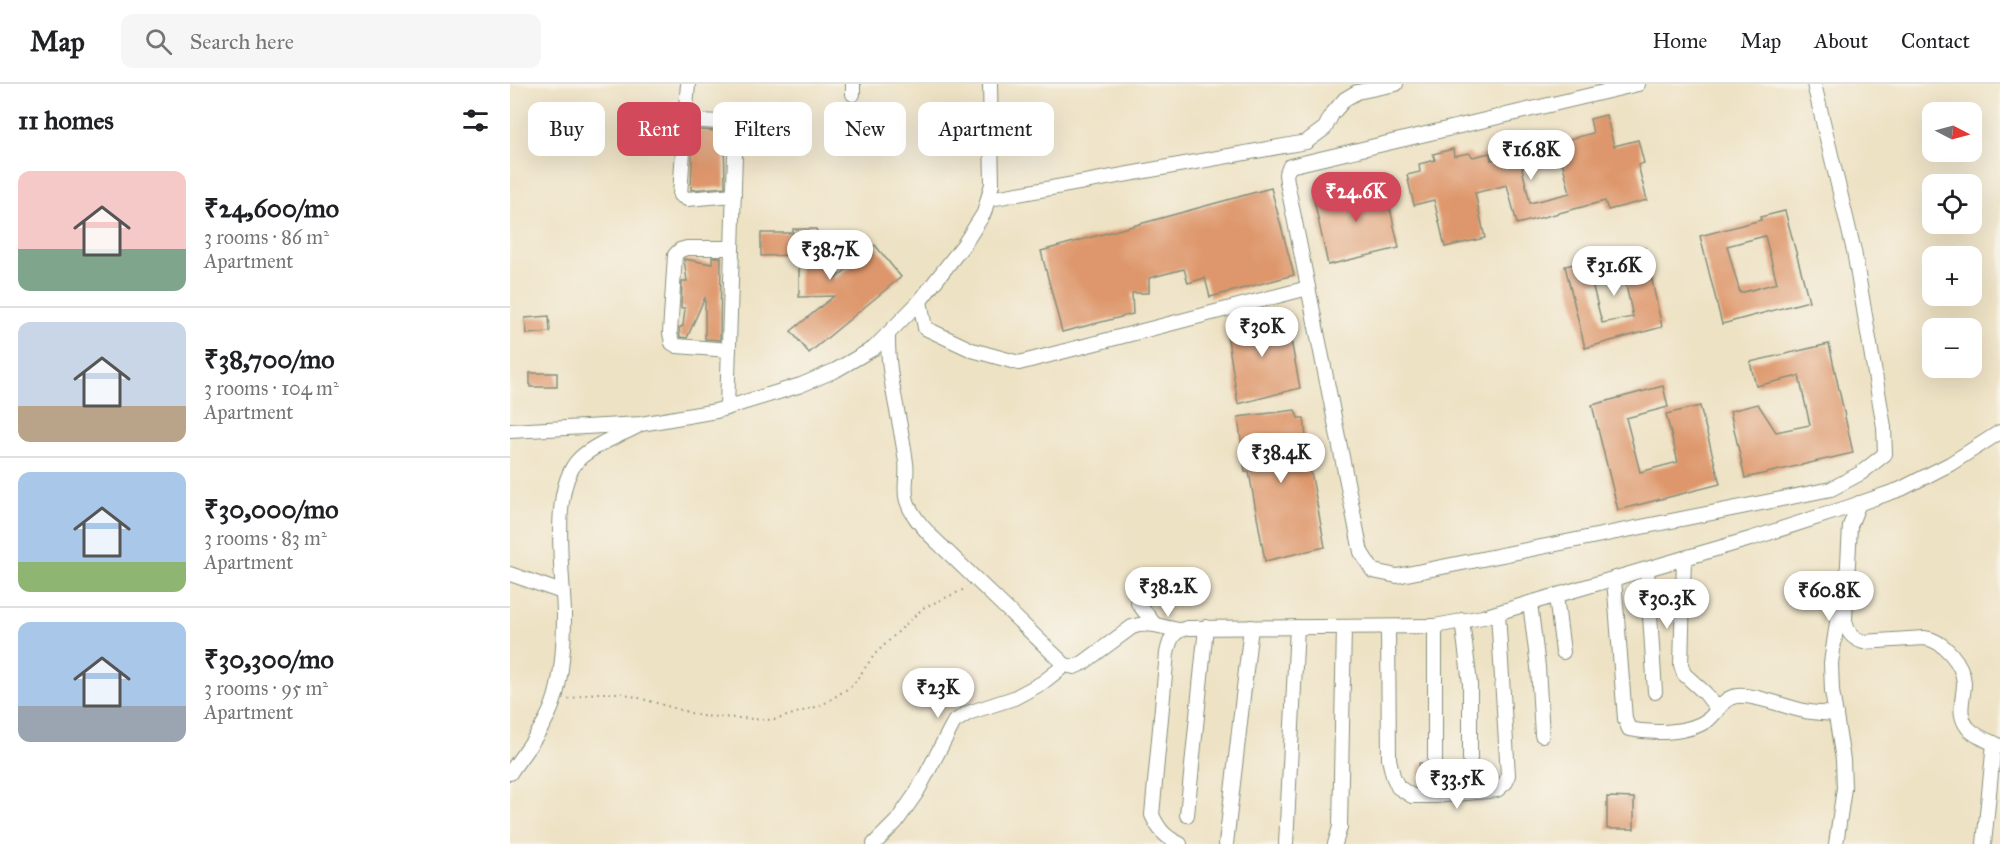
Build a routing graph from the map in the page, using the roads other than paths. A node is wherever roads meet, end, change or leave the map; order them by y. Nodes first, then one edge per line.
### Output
1 (688, 84) edge
2 (990, 84) edge
3 (1396, 84) edge
4 (1638, 84) edge
5 (1814, 84) edge
6 (686, 102) edge
7 (701, 121) edge
8 (683, 156) edge
9 (734, 195) junction
10 (990, 199) junction
11 (732, 248) junction
12 (1308, 288) junction
13 (920, 301) junction
14 (888, 334) junction
15 (729, 350) junction
16 (727, 408) junction
17 (641, 424) junction
18 (510, 430) edge
19 (2000, 432) edge
20 (1852, 506) junction
21 (1684, 558) junction
22 (1647, 569) junction
23 (510, 574) edge
24 (1614, 579) junction
25 (562, 592) junction
26 (1556, 596) junction
27 (1138, 603) dead end
28 (1530, 603) junction
29 (1498, 613) junction
30 (1462, 620) junction
31 (1155, 625) junction
32 (1435, 626) junction
33 (1206, 627) junction
34 (1251, 627) junction
35 (1297, 627) junction
36 (1344, 627) junction
37 (1388, 627) junction
38 (1178, 630) junction
39 (1857, 640) junction
40 (1834, 641) junction
41 (1563, 652) dead end
42 (1065, 665) junction
43 (1655, 692) dead end
44 (1718, 710) junction
45 (1836, 714) junction
46 (1542, 735) dead end
47 (1997, 745) edge
48 (1470, 759) dead end
49 (510, 773) edge
50 (1435, 796) junction
51 (1187, 815) dead end
52 (874, 844) edge
53 (1180, 844) edge
54 (1226, 844) edge
55 (1286, 844) edge
56 (1335, 844) edge
57 (1836, 844) edge
58 (1984, 844) edge

1 - 6 street
2 - 10 street
3 - 10 street
4 - 12 street
5 - 12 street
7 - 9 street
8 - 9 street
9 - 11 street
10 - 13 street
11 - 15 street
11 - 15 street
12 - 13 street
13 - 14 street
14 - 16 street
14 - 42 street
15 - 16 street
16 - 17 street
17 - 18 street
17 - 25 street
19 - 20 street
20 - 21 street
20 - 39 street
20 - 40 street
21 - 22 street
21 - 44 street
22 - 24 street
22 - 43 street
23 - 25 street
24 - 26 street
24 - 44 street
25 - 49 street
26 - 28 street
26 - 41 street
27 - 31 street
28 - 29 street
28 - 46 street
29 - 30 street
29 - 50 street
30 - 32 street
30 - 48 street
31 - 38 street
31 - 42 street
32 - 37 street
32 - 50 street
33 - 34 street
33 - 38 street
33 - 51 street
34 - 35 street
34 - 54 street
35 - 36 street
35 - 55 street
36 - 37 street
36 - 56 street
37 - 50 street
38 - 53 street
39 - 40 street
39 - 47 street
40 - 45 street
42 - 52 street
44 - 45 street
45 - 57 street
47 - 58 street

